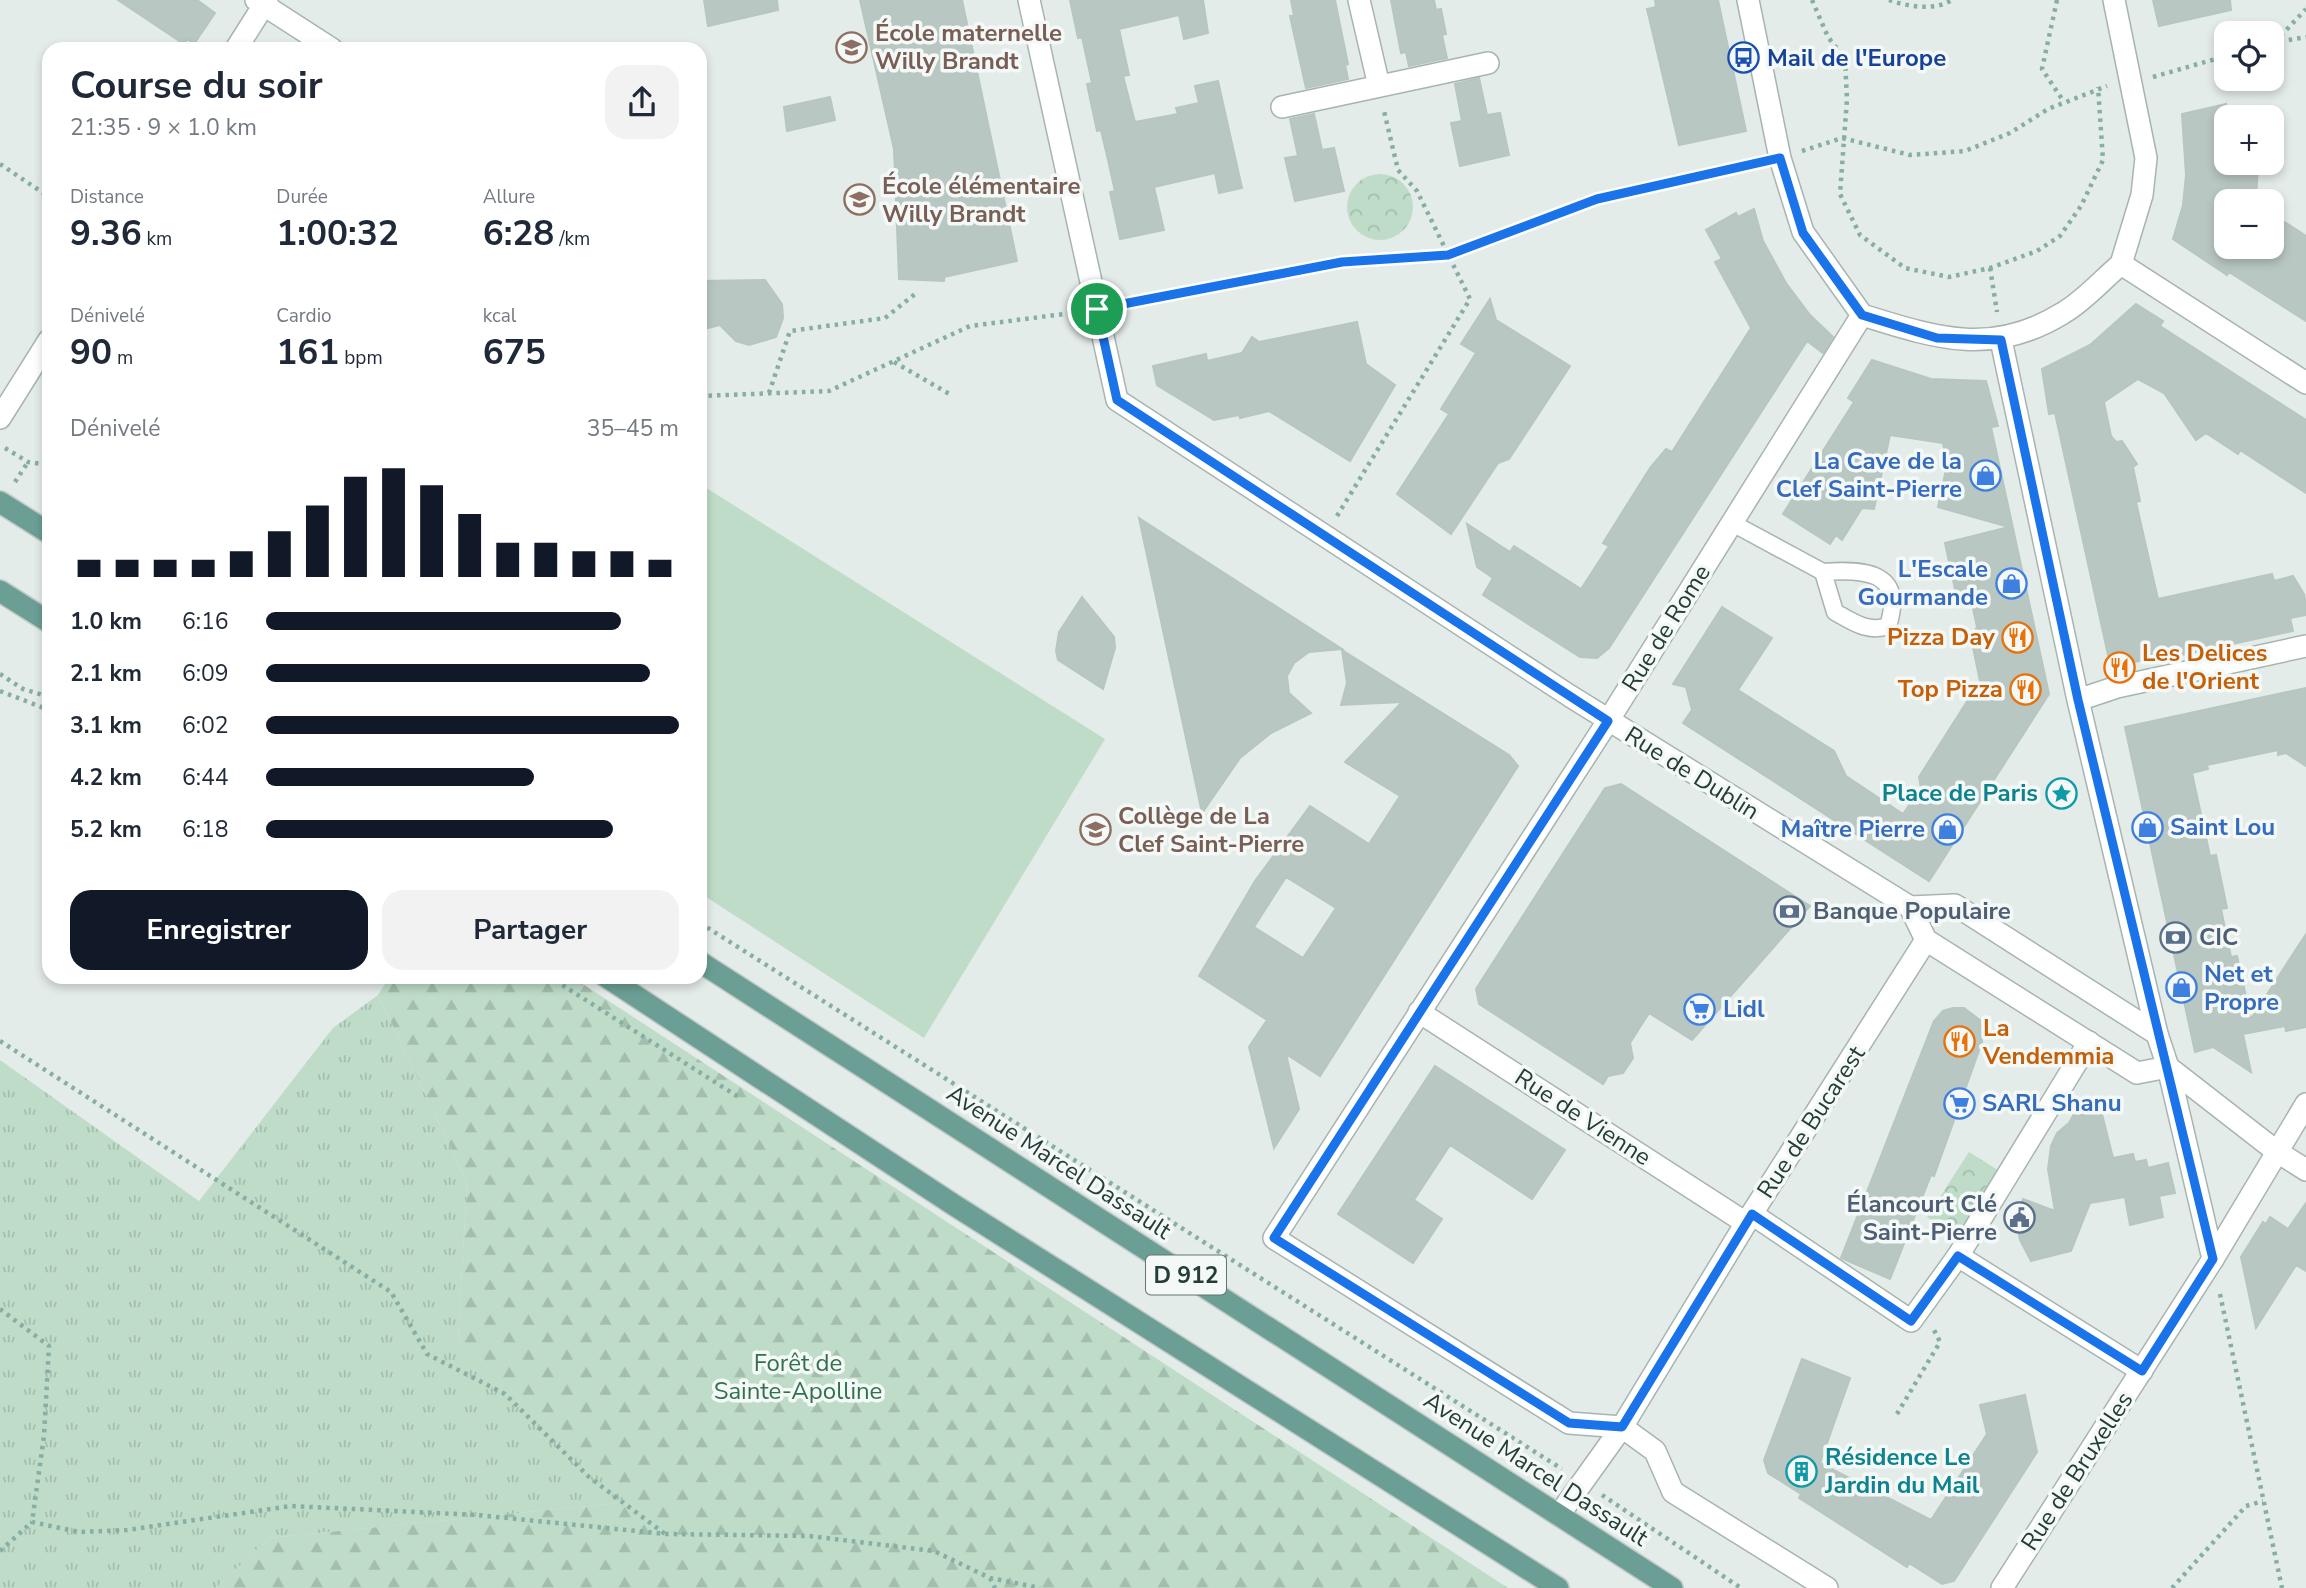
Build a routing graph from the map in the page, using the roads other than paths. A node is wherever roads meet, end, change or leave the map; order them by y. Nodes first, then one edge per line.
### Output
1 (1028, 0) edge
2 (1359, 0) edge
3 (1748, 0) edge
4 (2114, 0) edge
5 (262, 2) edge
6 (240, 42) edge
7 (322, 42) edge
8 (1488, 63) dead end
9 (1379, 86) junction
10 (1282, 107) dead end
11 (2121, 264) junction
12 (1862, 315) junction
13 (2001, 340) junction
14 (42, 351) edge
15 (2306, 383) edge
16 (0, 418) edge
17 (0, 502) edge
18 (1732, 523) junction
19 (42, 529) edge
20 (1823, 572) junction
21 (0, 591) edge
22 (42, 618) edge
23 (2306, 646) edge
24 (2078, 700) junction
25 (1608, 721) junction
26 (1910, 907) junction
27 (1926, 940) junction
28 (707, 967) edge
29 (617, 984) edge
30 (1419, 1012) junction
31 (2157, 1034) junction
32 (2089, 1042) junction
33 (2168, 1067) junction
34 (2306, 1104) edge
35 (2276, 1151) junction
36 (2306, 1170) edge
37 (1749, 1218) junction
38 (1958, 1256) junction
39 (2213, 1259) junction
40 (2142, 1371) junction
41 (1622, 1427) junction
42 (1559, 1515) junction
43 (1559, 1588) edge
44 (1672, 1588) edge
45 (1827, 1588) edge
46 (2002, 1588) edge

1 - 25 street, Rue de Dublin
2 - 9 street
3 - 12 street
4 - 11 street
5 - 6 street
5 - 7 street
8 - 9 street
9 - 10 street
11 - 13 street
11 - 15 street
12 - 13 street
12 - 18 street, Rue de Rome
13 - 24 street
14 - 16 street
17 - 19 main road
18 - 20 lane
18 - 25 street, Rue de Rome
20 - 20 lane
21 - 22 main road
23 - 24 street
24 - 31 street
25 - 26 street, Rue de Dublin
25 - 30 street, Rue de Rome
26 - 27 street
26 - 31 street
27 - 32 street
27 - 37 street, Rue de Bucarest
28 - 42 main road, Avenue Marcel Dassault / D 912
29 - 43 main road, D 912
30 - 37 street, Rue de Vienne
30 - 41 street, Rue de Rome
31 - 33 street
32 - 33 street
32 - 38 street
33 - 35 street
33 - 39 street
34 - 35 street, Rue de Bruxelles
35 - 36 street
35 - 39 street, Rue de Bruxelles
37 - 38 street, Rue de Vienne
37 - 41 street, Rue de Bucarest
38 - 40 street
39 - 40 street, Rue de Bruxelles
40 - 46 street, Rue de Bruxelles
41 - 42 street, Rue de Bucarest
41 - 45 street
42 - 44 main road, Avenue Marcel Dassault / D 912

